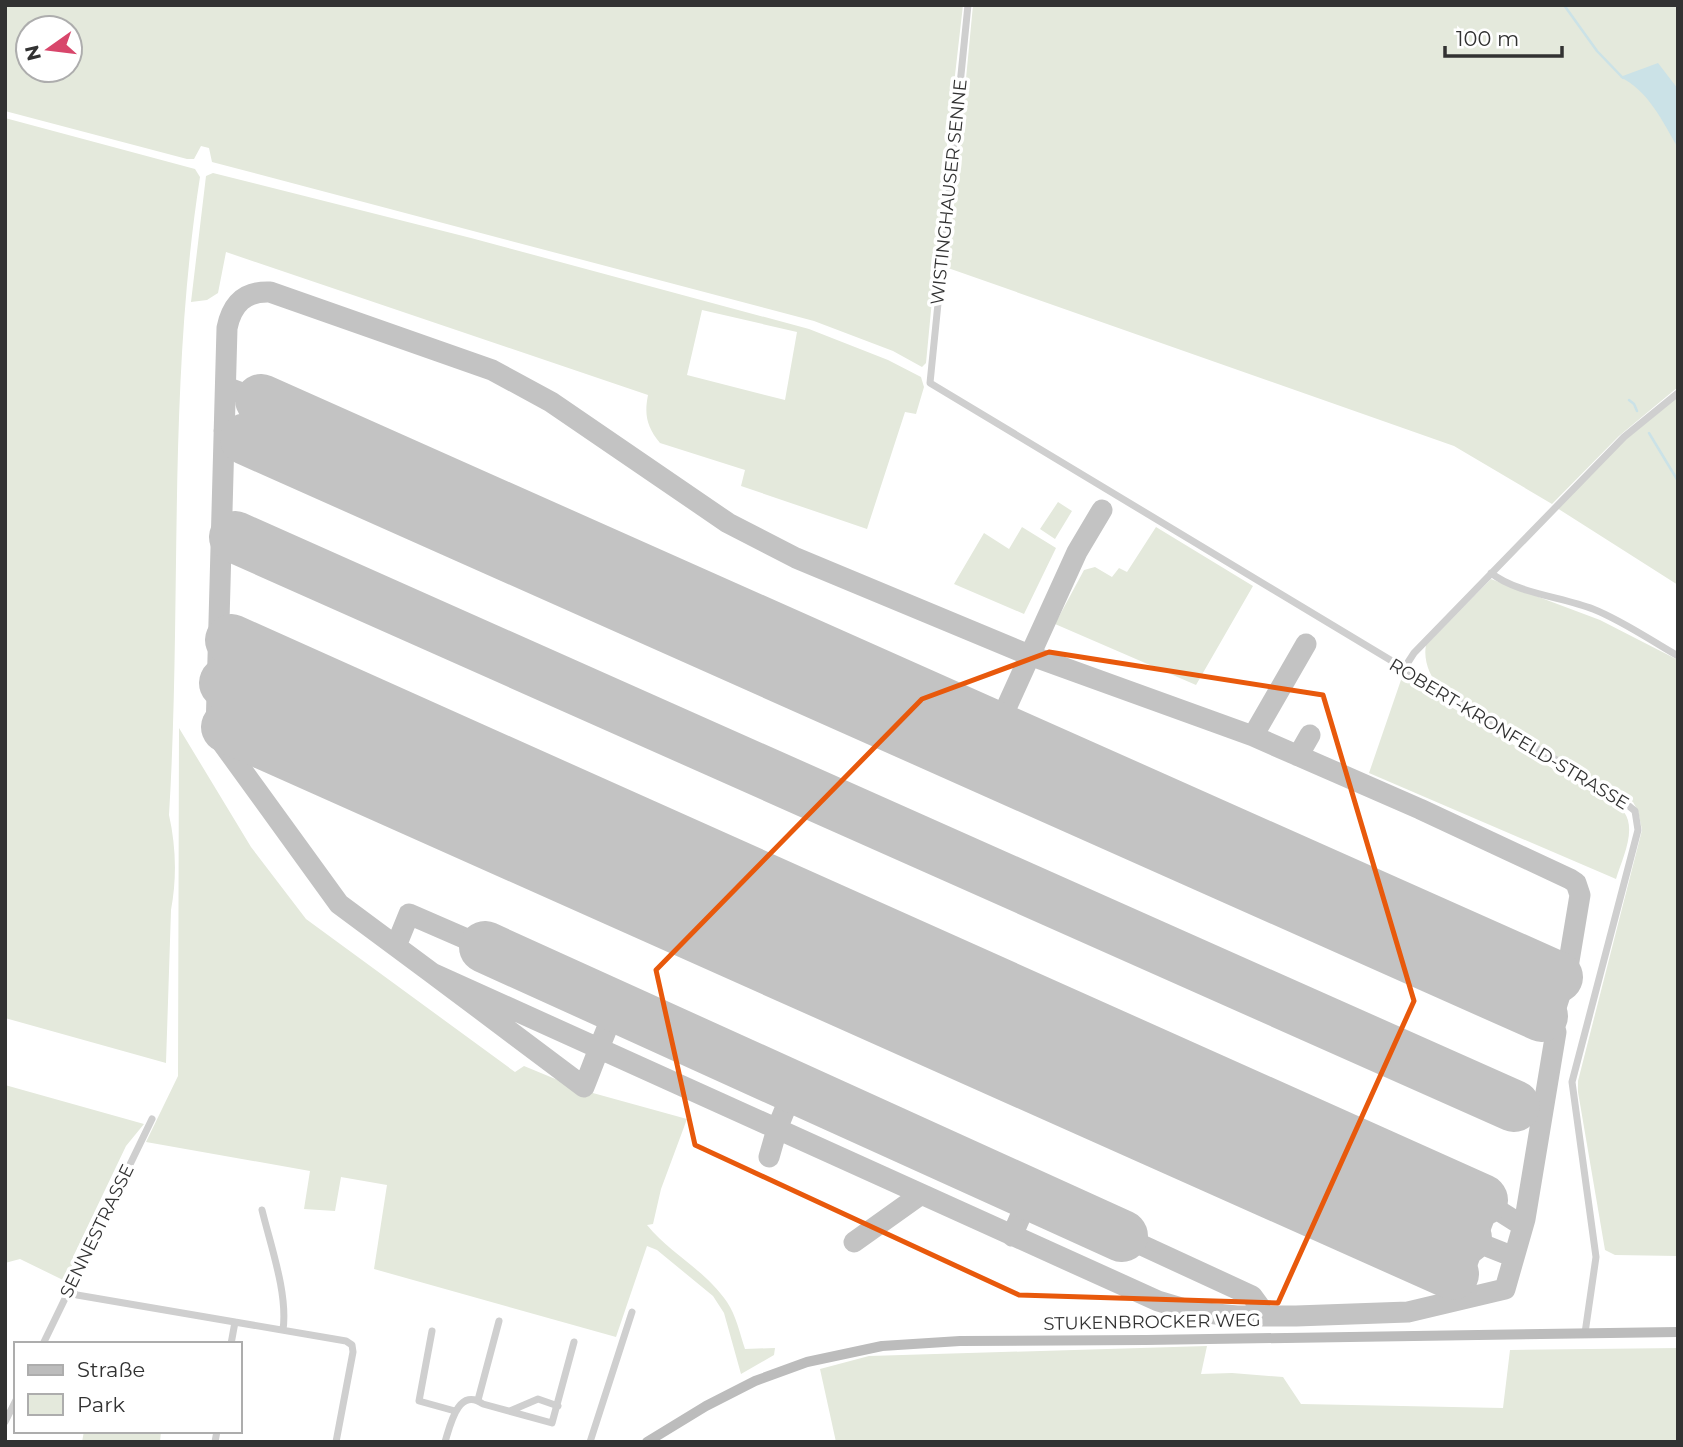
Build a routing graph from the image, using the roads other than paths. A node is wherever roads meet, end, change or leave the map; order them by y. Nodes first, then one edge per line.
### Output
1 (968, 5) edge
2 (929, 379) joint
3 (1678, 393) edge
4 (1491, 573) junction
5 (1678, 656) edge
6 (1403, 670) junction
7 (152, 1119) dead end
8 (262, 1210) dead end
9 (69, 1290) junction
10 (632, 1312) dead end
11 (499, 1321) dead end
12 (235, 1322) junction
13 (283, 1330) junction
14 (432, 1331) dead end
15 (1678, 1332) edge
16 (1585, 1333) junction
17 (44, 1342) edge
18 (231, 1342) edge
19 (575, 1342) dead end
20 (478, 1400) junction
21 (558, 1406) junction
22 (8, 1409) edge
23 (510, 1411) junction
24 (455, 1412) junction
25 (5, 1422) edge
26 (336, 1442) edge
27 (445, 1442) edge
28 (590, 1442) edge
29 (648, 1442) edge

1 - 2 street, WISTINGHAUSER SENNE
2 - 6 street, ROBERT-KRONFELD-STRASSE
3 - 4 street
4 - 5 street
4 - 6 street
6 - 16 street, ROBERT-KRONFELD-STRASSE
7 - 9 street, SENNESTRASSE
8 - 13 street
9 - 12 street
9 - 17 street, SENNESTRASSE
10 - 28 street
11 - 20 street
12 - 13 street
12 - 18 street
13 - 26 street
14 - 24 street
15 - 16 street, STUKENBROCKER WEG
16 - 29 street, STUKENBROCKER WEG
19 - 21 street
20 - 23 street
20 - 24 street
21 - 23 street
21 - 23 street
22 - 25 street
24 - 27 street

